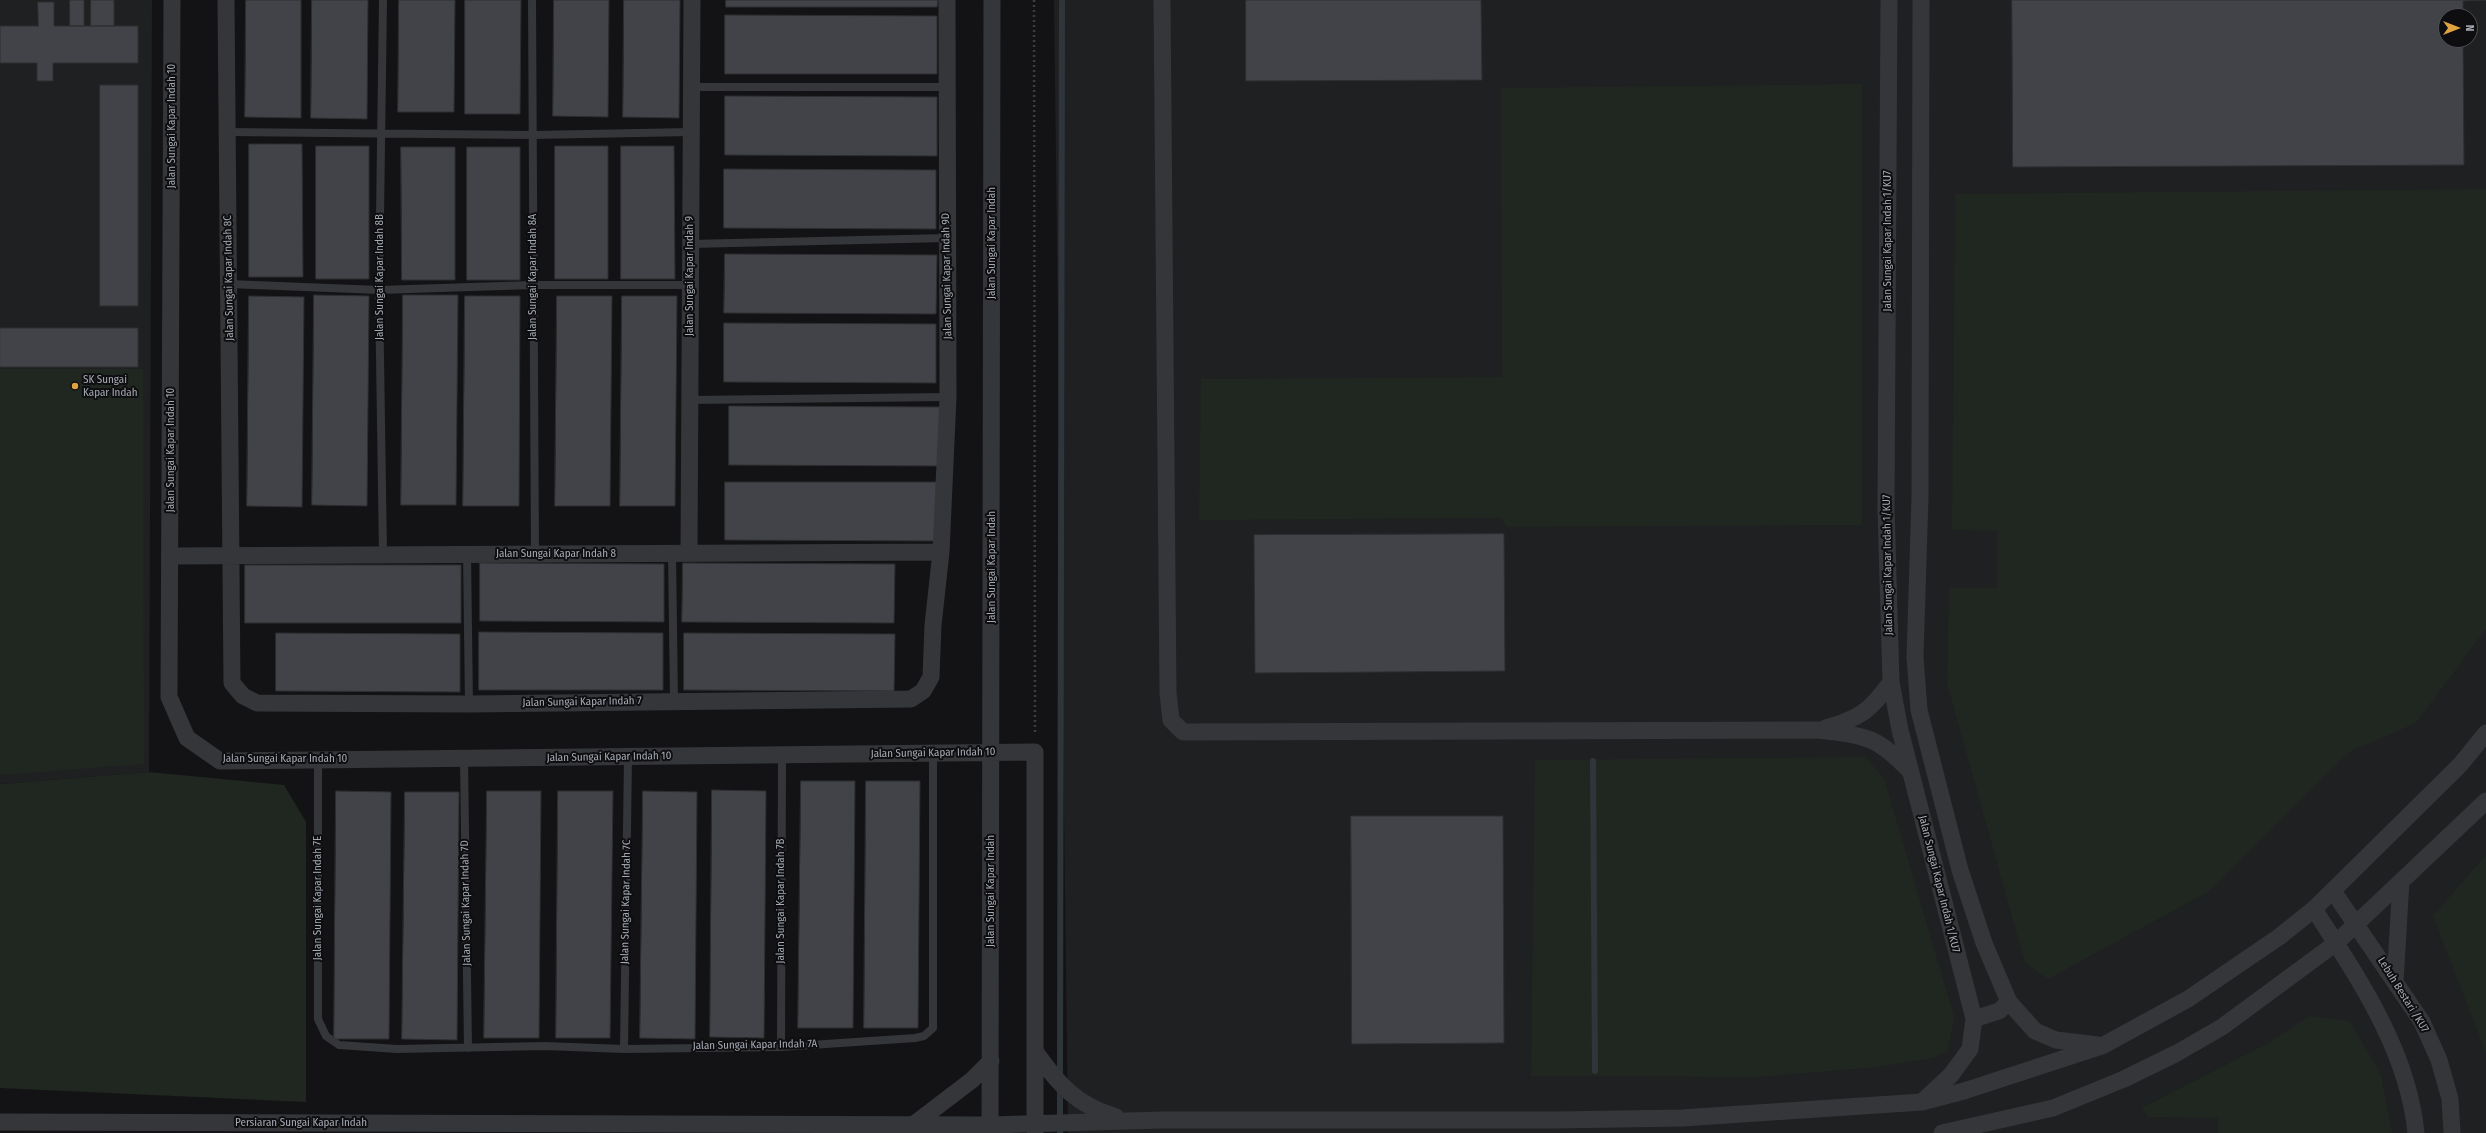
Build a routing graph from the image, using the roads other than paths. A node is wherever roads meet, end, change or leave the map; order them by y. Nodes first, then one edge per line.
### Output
1 (172, 0) edge
2 (226, 0) edge
3 (383, 0) edge
4 (532, 0) edge
5 (692, 0) edge
6 (947, 0) edge
7 (992, 0) edge
8 (1162, 0) edge
9 (1889, 0) edge
10 (1921, 0) edge
11 (691, 87) junction
12 (947, 87) junction
13 (227, 132) junction
14 (692, 132) junction
15 (382, 133) junction
16 (533, 135) junction
17 (947, 238) junction
18 (690, 244) junction
19 (229, 284) junction
20 (533, 285) junction
21 (690, 285) junction
22 (379, 290) junction
23 (948, 397) junction
24 (690, 400) junction
25 (941, 552) junction
26 (672, 553) junction
27 (689, 553) junction
28 (466, 554) junction
29 (535, 554) junction
30 (382, 555) junction
31 (170, 556) junction
32 (232, 556) junction
33 (1892, 682) junction
34 (674, 701) junction
35 (469, 704) junction
36 (1818, 730) junction
37 (2486, 733) edge
38 (933, 753) junction
39 (991, 753) junction
40 (782, 754) junction
41 (628, 756) junction
42 (318, 758) junction
43 (464, 758) junction
44 (1910, 771) junction
45 (2486, 801) edge
46 (2401, 881) junction
47 (2333, 891) junction
48 (2314, 910) junction
49 (2356, 924) junction
50 (2336, 943) junction
51 (2395, 982) junction
52 (2009, 1002) junction
53 (1974, 1019) junction
54 (326, 1036) joint
55 (2102, 1046) junction
56 (781, 1047) junction
57 (468, 1048) junction
58 (624, 1049) junction
59 (1035, 1051) junction
60 (991, 1061) junction
61 (1922, 1102) junction
62 (1132, 1121) junction
63 (0, 1122) edge
64 (913, 1125) junction
65 (1040, 1127) edge
66 (990, 1129) edge
67 (1942, 1133) edge
68 (2416, 1133) edge
69 (2452, 1133) edge

1 - 31 street, Jalan Sungai Kapar Indah 10
2 - 13 street, Jalan Sungai Kapar Indah 8C
3 - 15 lane, Jalan Sungai Kapar Indah 8B
4 - 16 lane, Jalan Sungai Kapar Indah 8A
5 - 11 street, Jalan Sungai Kapar Indah 9
6 - 12 street, Jalan Sungai Kapar Indah 9D
7 - 39 street, Jalan Sungai Kapar Indah
8 - 36 street
9 - 33 street, Jalan Sungai Kapar Indah 1/KU7
10 - 52 street, Jalan Sungai Kapar Indah 1/KU7
11 - 12 lane
11 - 14 street, Jalan Sungai Kapar Indah 9
12 - 17 street, Jalan Sungai Kapar Indah 9D
13 - 15 lane
13 - 19 street, Jalan Sungai Kapar Indah 8C
14 - 16 lane
14 - 18 street, Jalan Sungai Kapar Indah 9
15 - 16 lane
15 - 22 lane, Jalan Sungai Kapar Indah 8B
16 - 20 lane, Jalan Sungai Kapar Indah 8A
17 - 18 lane
17 - 23 street, Jalan Sungai Kapar Indah 9D
18 - 21 street, Jalan Sungai Kapar Indah 9
19 - 22 lane
19 - 32 street, Jalan Sungai Kapar Indah 8C
20 - 21 lane
20 - 22 lane
20 - 29 lane, Jalan Sungai Kapar Indah 8A
21 - 24 street, Jalan Sungai Kapar Indah 9
22 - 30 lane, Jalan Sungai Kapar Indah 8B
23 - 24 lane
23 - 25 street, Jalan Sungai Kapar Indah 9D
24 - 27 street, Jalan Sungai Kapar Indah 9
25 - 27 street, Jalan Sungai Kapar Indah 8
25 - 34 street, Jalan Sungai Kapar Indah 7
26 - 27 street, Jalan Sungai Kapar Indah 8
26 - 29 street, Jalan Sungai Kapar Indah 8
26 - 34 lane
28 - 29 street, Jalan Sungai Kapar Indah 8
28 - 30 street, Jalan Sungai Kapar Indah 8
28 - 35 lane
30 - 32 street, Jalan Sungai Kapar Indah 8
31 - 32 street, Jalan Sungai Kapar Indah 8
31 - 42 street, Jalan Sungai Kapar Indah 10
32 - 35 street, Jalan Sungai Kapar Indah 7
33 - 36 street
33 - 44 street, Jalan Sungai Kapar Indah 1/KU7
34 - 35 street, Jalan Sungai Kapar Indah 7
36 - 44 street
37 - 47 street
38 - 39 street, Jalan Sungai Kapar Indah 10
38 - 40 street, Jalan Sungai Kapar Indah 10
38 - 56 lane, Jalan Sungai Kapar Indah 7A
39 - 59 street, Jalan Sungai Kapar Indah 10
39 - 60 street, Jalan Sungai Kapar Indah
40 - 41 street, Jalan Sungai Kapar Indah 10
40 - 56 lane, Jalan Sungai Kapar Indah 7B
41 - 43 street, Jalan Sungai Kapar Indah 10
41 - 58 lane, Jalan Sungai Kapar Indah 7C
42 - 43 street, Jalan Sungai Kapar Indah 10
42 - 54 lane, Jalan Sungai Kapar Indah 7E
43 - 57 lane, Jalan Sungai Kapar Indah 7D
44 - 53 street, Jalan Sungai Kapar Indah 1/KU7
45 - 46 street
46 - 49 street
46 - 51 street
47 - 48 street
47 - 49 street, Lebuh Bestari /KU7
48 - 50 street
48 - 55 street
49 - 50 street
49 - 51 street, Lebuh Bestari /KU7
50 - 67 street
50 - 68 street
51 - 69 street, Lebuh Bestari /KU7
52 - 53 street
52 - 55 street, Jalan Sungai Kapar Indah 1/KU7
53 - 61 street, Jalan Sungai Kapar Indah 1/KU7
54 - 57 lane, Jalan Sungai Kapar Indah 7A
55 - 61 street
56 - 58 lane, Jalan Sungai Kapar Indah 7A
57 - 58 lane, Jalan Sungai Kapar Indah 7A
59 - 62 street
59 - 65 street
60 - 64 street
60 - 66 street, Jalan Sungai Kapar Indah
61 - 62 street
62 - 65 street, Persiaran Sungai Kapar Indah
63 - 64 street, Persiaran Sungai Kapar Indah
64 - 66 street, Persiaran Sungai Kapar Indah
65 - 66 street, Persiaran Sungai Kapar Indah

